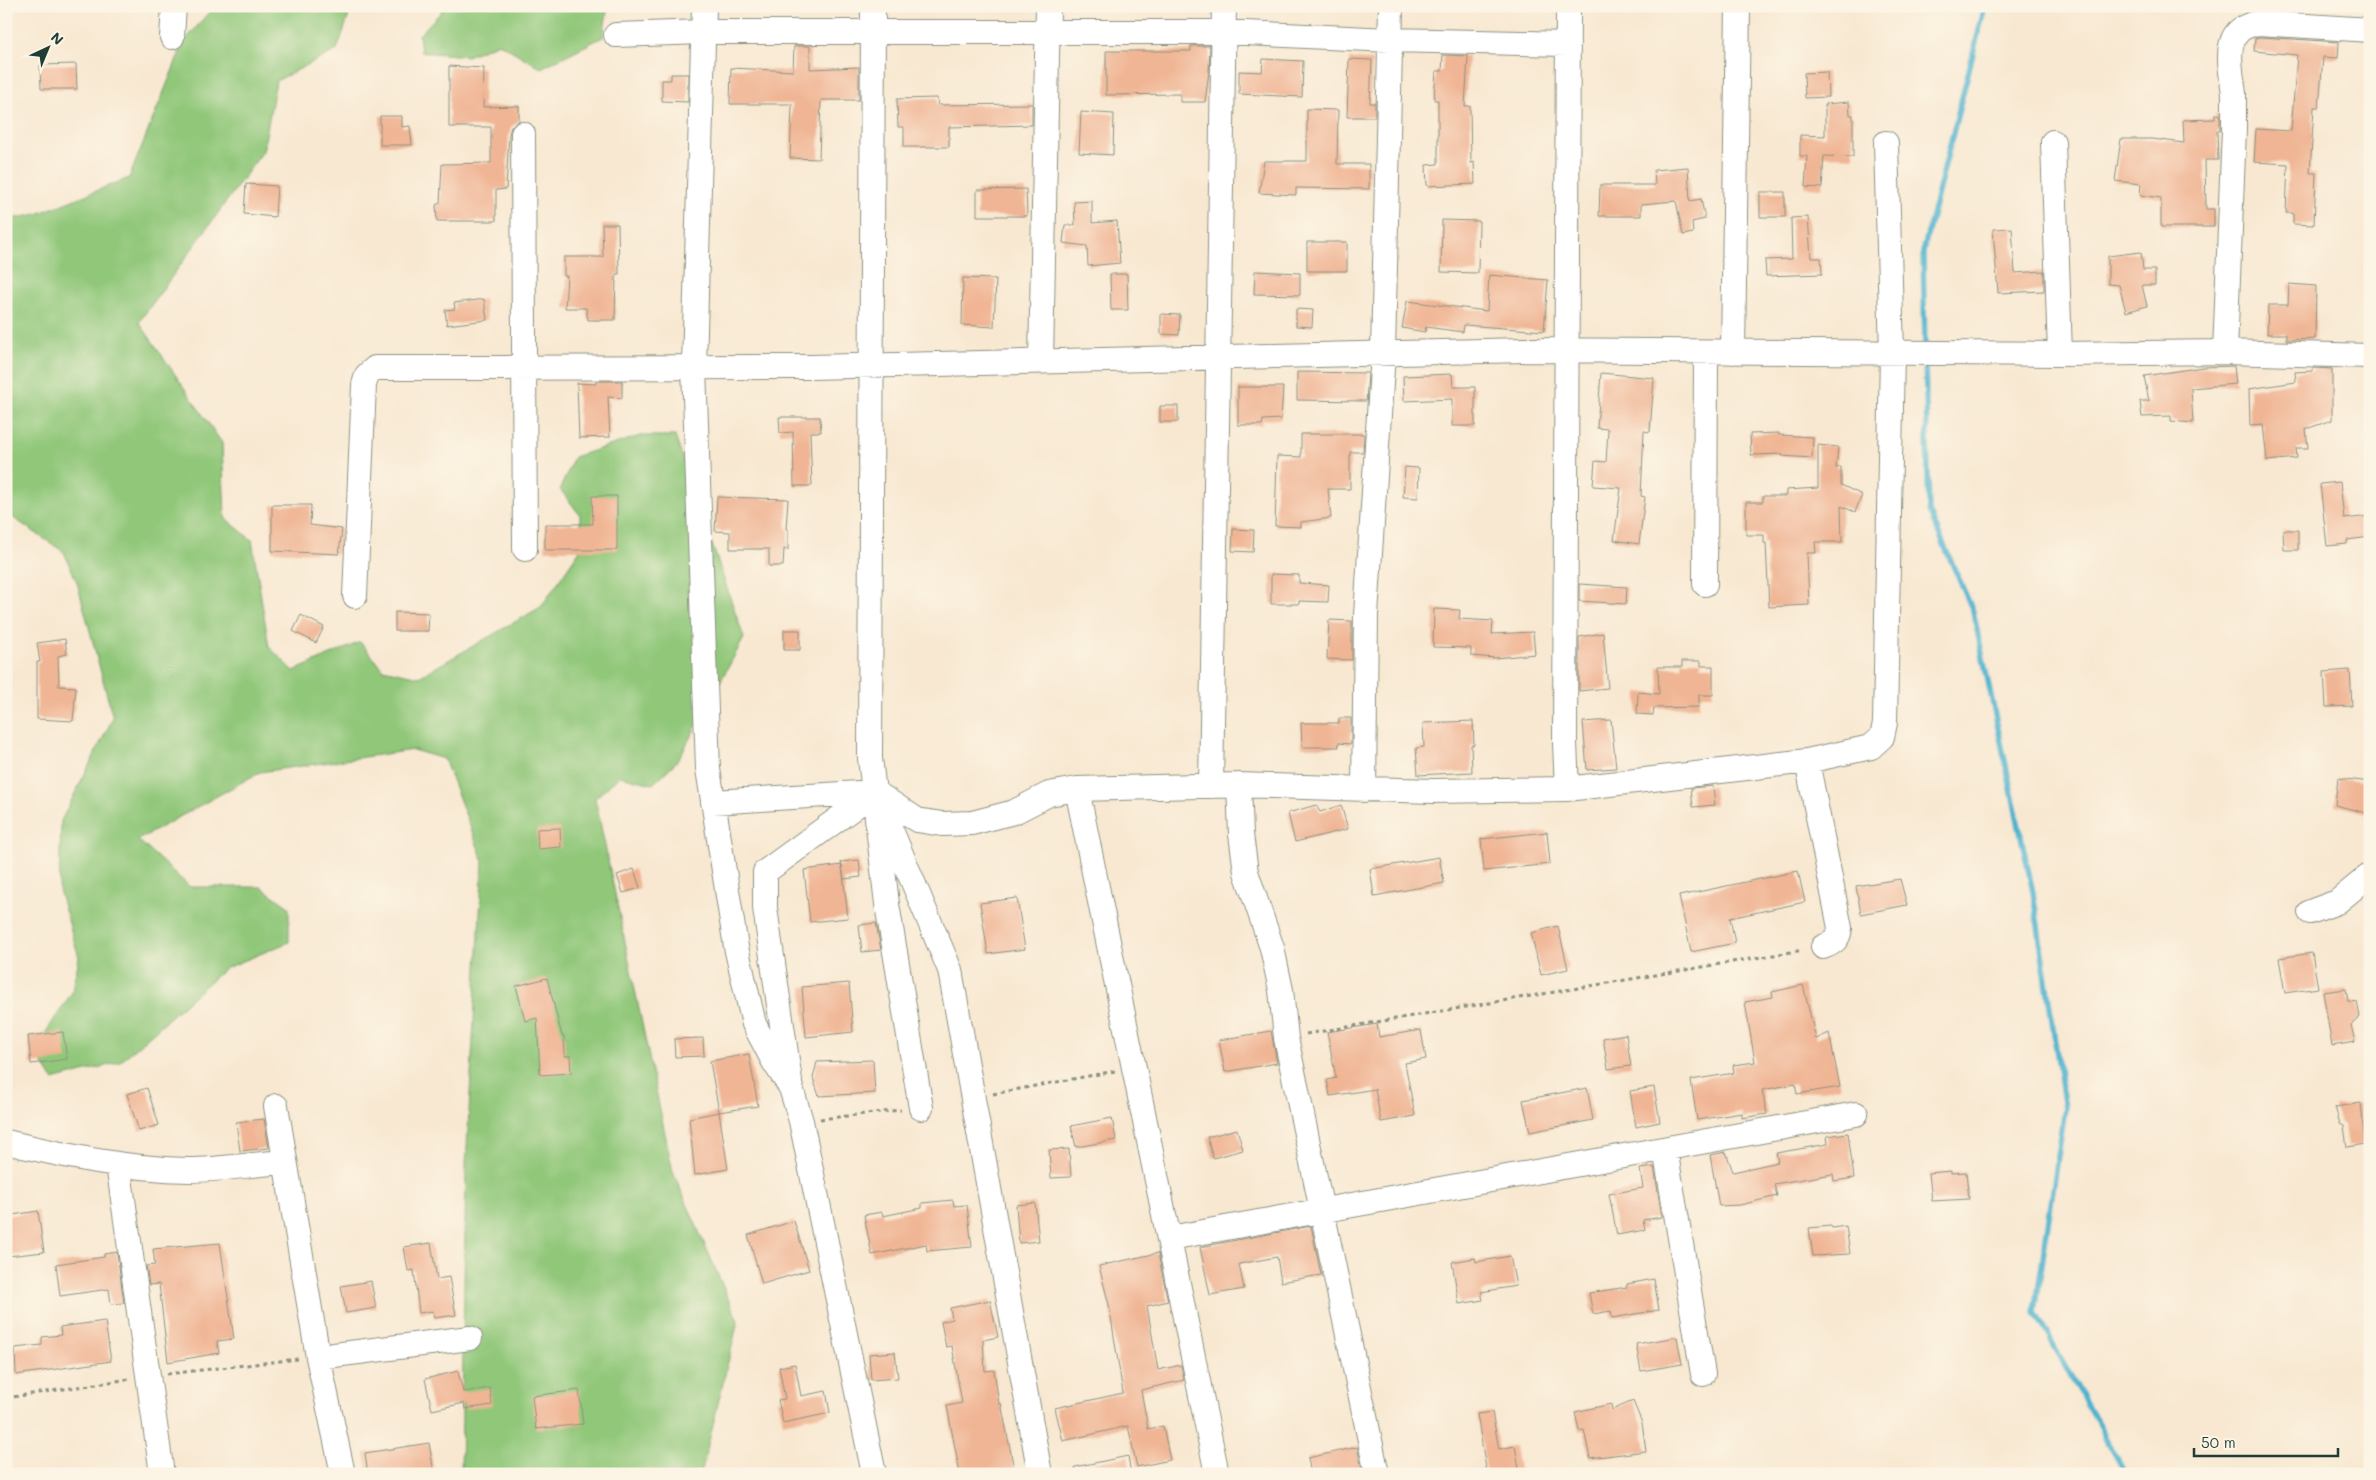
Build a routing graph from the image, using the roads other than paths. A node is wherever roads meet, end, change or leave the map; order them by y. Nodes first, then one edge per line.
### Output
1 (174, 6) edge
2 (704, 6) edge
3 (873, 6) edge
4 (1048, 6) edge
5 (1224, 6) edge
6 (1391, 6) edge
7 (1568, 6) edge
8 (1738, 6) edge
9 (2370, 30) edge
10 (704, 32) junction
11 (1224, 32) junction
12 (873, 33) junction
13 (1047, 33) junction
14 (616, 35) dead end
15 (172, 37) dead end
16 (1390, 40) junction
17 (1568, 44) junction
18 (522, 134) dead end
19 (2054, 142) dead end
20 (1886, 143) dead end
21 (1565, 350) junction
22 (1706, 352) junction
23 (1733, 352) junction
24 (2225, 352) junction
25 (1892, 353) junction
26 (1383, 354) junction
27 (2060, 354) junction
28 (2370, 356) edge
29 (1218, 357) junction
30 (1041, 361) junction
31 (871, 365) junction
32 (694, 367) junction
33 (524, 368) junction
34 (525, 549) dead end
35 (1705, 584) dead end
36 (355, 596) dead end
37 (1807, 761) junction
38 (1239, 785) junction
39 (1211, 786) junction
40 (1078, 789) junction
41 (1364, 790) junction
42 (1567, 790) junction
43 (874, 792) junction
44 (713, 802) junction
45 (2370, 875) edge
46 (2310, 912) dead end
47 (1823, 947) road end
48 (791, 1088) junction
49 (276, 1106) dead end
50 (921, 1108) dead end
51 (1856, 1114) dead end
52 (6, 1142) edge
53 (1665, 1149) junction
54 (284, 1162) junction
55 (118, 1164) junction
56 (1324, 1212) junction
57 (1170, 1238) junction
58 (470, 1338) dead end
59 (318, 1357) junction
60 (1703, 1374) dead end
61 (162, 1474) edge
62 (342, 1474) edge
63 (874, 1474) edge
64 (1040, 1474) edge
65 (1217, 1474) edge
66 (1377, 1474) edge

1 - 15 street
2 - 10 street
3 - 12 street
4 - 13 street
5 - 11 street
6 - 16 street
7 - 17 street
8 - 23 street
9 - 24 street
10 - 12 street
10 - 14 street
10 - 32 street
11 - 13 street
11 - 16 street
11 - 29 street
12 - 13 street
12 - 31 street
13 - 30 street
16 - 17 street
16 - 26 street
17 - 21 street
18 - 33 street
19 - 27 street
20 - 25 street
21 - 22 street
21 - 26 street
21 - 42 street
22 - 23 street
22 - 35 street
23 - 25 street
24 - 27 street
24 - 28 street
25 - 27 street
25 - 37 street
26 - 29 street
26 - 41 street
29 - 30 street
29 - 39 street
30 - 31 street
31 - 32 street
31 - 43 street
32 - 33 street
32 - 44 street
33 - 34 street
33 - 36 street
37 - 42 street
37 - 47 street
38 - 39 street
38 - 41 street
38 - 56 street
39 - 40 street
40 - 43 street
40 - 57 street
41 - 42 street
43 - 44 street
43 - 48 street
43 - 50 street
43 - 64 street
44 - 48 street
45 - 46 street
48 - 63 street
49 - 54 street
51 - 53 street
52 - 55 street
53 - 56 street
53 - 60 street
54 - 55 street
54 - 59 street
55 - 61 street
56 - 57 street
56 - 66 street
57 - 65 street
58 - 59 street
59 - 62 street

